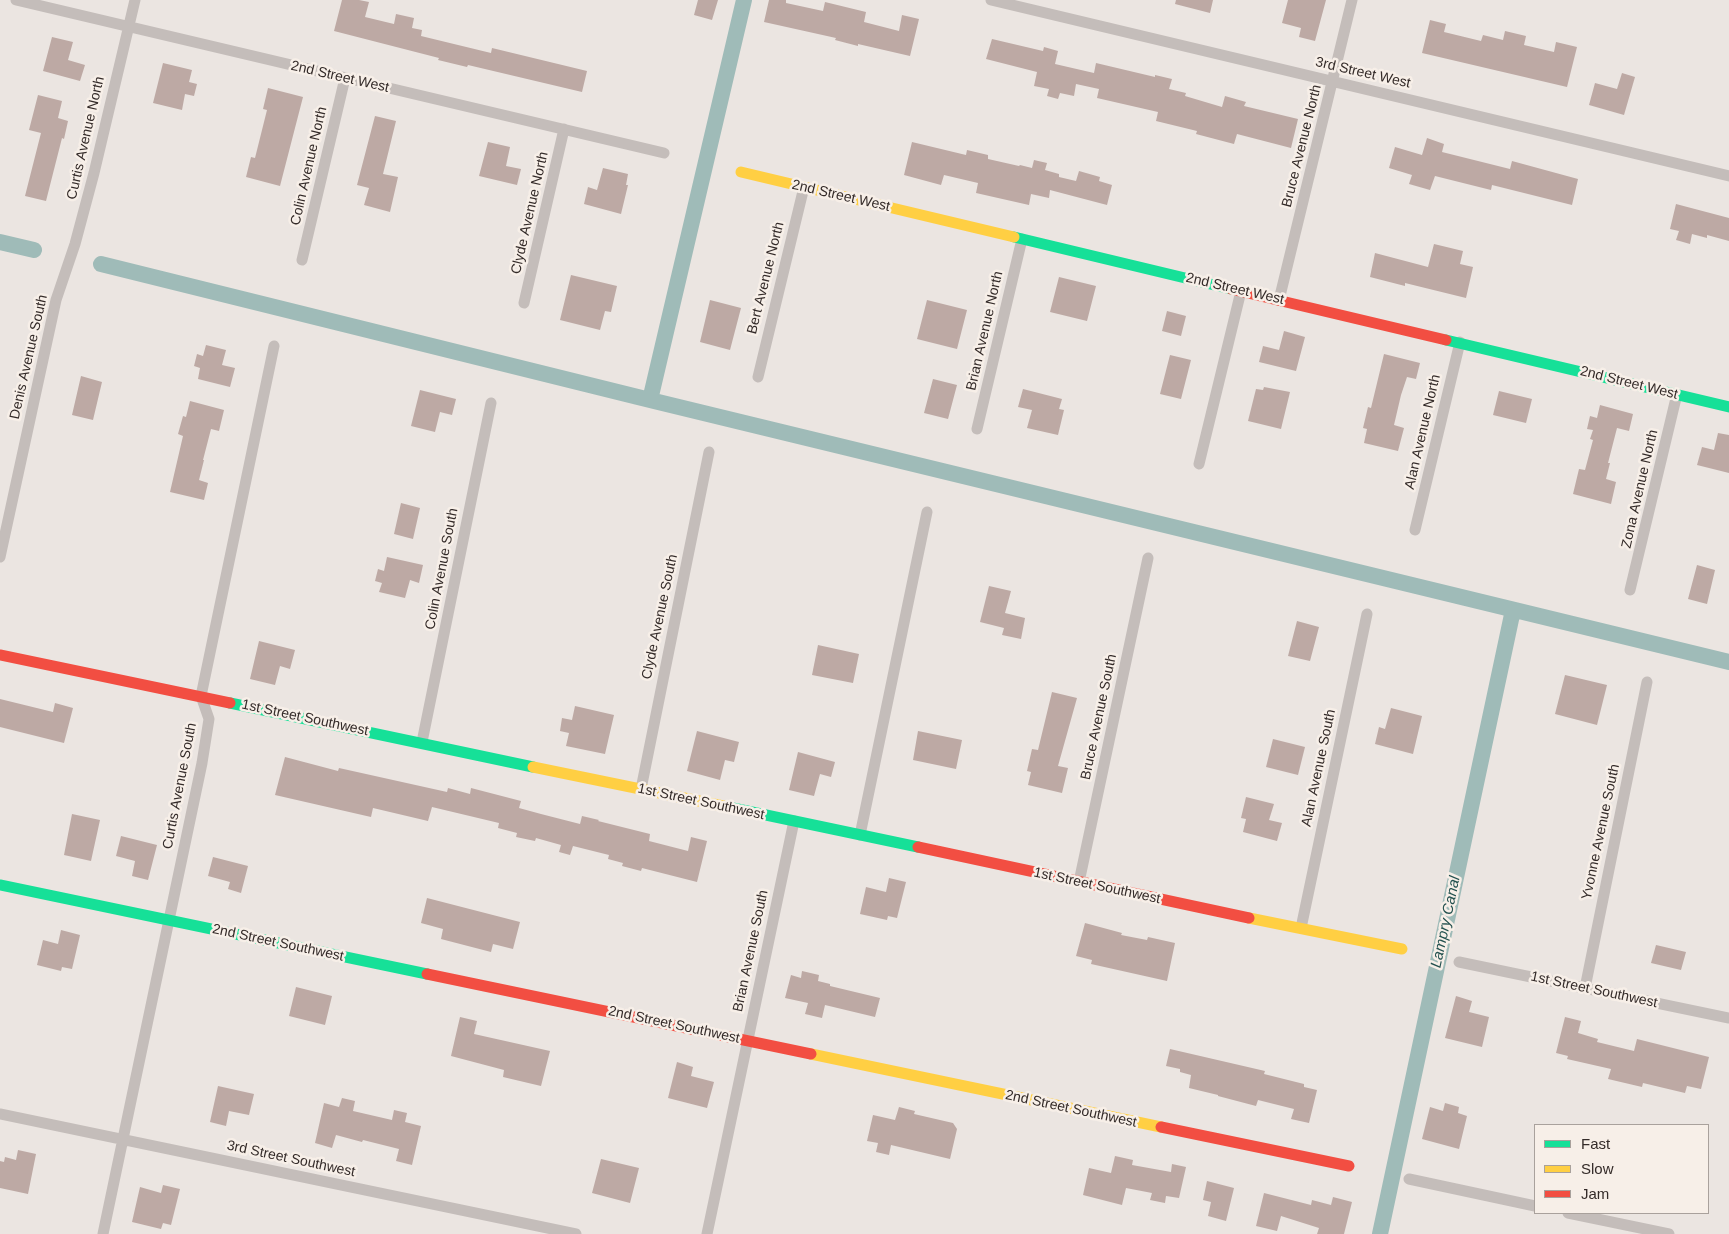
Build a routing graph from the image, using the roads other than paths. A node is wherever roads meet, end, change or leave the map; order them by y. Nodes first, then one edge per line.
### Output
1 (16, 0) edge
2 (134, 0) edge
3 (991, 0) edge
4 (1352, 0) edge
5 (127, 26) junction
6 (345, 78) junction
7 (1333, 82) junction
8 (564, 129) junction
9 (664, 153) dead end
10 (741, 172) dead end
11 (1729, 176) edge
12 (804, 187) junction
13 (1022, 239) junction
14 (302, 260) dead end
15 (62, 282) joint
16 (1241, 291) junction
17 (1279, 300) junction
18 (524, 303) dead end
19 (1460, 342) junction
20 (274, 346) dead end
21 (758, 377) dead end
22 (1677, 394) junction
23 (492, 403) dead end
24 (1729, 407) edge
25 (977, 429) dead end
26 (709, 452) dead end
27 (1199, 464) dead end
28 (927, 512) dead end
29 (1415, 530) dead end
30 (0, 556) edge
31 (1148, 558) dead end
32 (1630, 590) dead end
33 (1366, 614) dead end
34 (0, 655) edge
35 (1647, 682) dead end
36 (201, 696) junction
37 (422, 742) junction
38 (641, 789) junction
39 (794, 821) junction
40 (860, 835) junction
41 (1079, 882) junction
42 (0, 885) edge
43 (168, 920) junction
44 (1301, 928) junction
45 (1402, 949) dead end
46 (1459, 962) dead end
47 (1585, 988) junction
48 (1729, 1018) edge
49 (748, 1041) junction
50 (0, 1114) edge
51 (122, 1140) junction
52 (1349, 1166) dead end
53 (1409, 1179) dead end
54 (1534, 1206) edge
55 (1573, 1214) edge
56 (103, 1234) edge
57 (576, 1234) edge
58 (707, 1234) edge
59 (1669, 1234) edge

1 - 5 street, 2nd Street West
2 - 5 street, Curtis Avenue North
3 - 7 street, 3rd Street West
4 - 7 street, Bruce Avenue North
5 - 6 street, 2nd Street West
5 - 15 street, Curtis Avenue North
6 - 8 street, 2nd Street West
6 - 14 street, Colin Avenue North
7 - 11 street, 3rd Street West
7 - 17 street, Bruce Avenue North
8 - 9 street, 2nd Street West
8 - 18 street, Clyde Avenue North
10 - 12 street, 2nd Street West
12 - 13 street, 2nd Street West
12 - 21 street, Bert Avenue North
13 - 16 street, 2nd Street West
13 - 25 street, Brian Avenue North
15 - 30 street, Denis Avenue South
16 - 17 street, 2nd Street West
16 - 27 street
17 - 19 street, 2nd Street West
19 - 22 street, 2nd Street West
19 - 29 street, Alan Avenue North
20 - 36 street
22 - 24 street, 2nd Street West
22 - 32 street, Zona Avenue North
23 - 37 street, Colin Avenue South
26 - 38 street, Clyde Avenue South
28 - 40 street
31 - 41 street, Bruce Avenue South
33 - 44 street, Alan Avenue South
34 - 36 street, 1st Street Southwest
35 - 47 street, Yvonne Avenue South
36 - 37 street, 1st Street Southwest
36 - 43 street, Curtis Avenue South
37 - 38 street, 1st Street Southwest
38 - 39 street, 1st Street Southwest
39 - 40 street, 1st Street Southwest
39 - 49 street, Brian Avenue South
40 - 41 street, 1st Street Southwest
41 - 44 street, 1st Street Southwest
42 - 43 street, 2nd Street Southwest
43 - 49 street, 2nd Street Southwest
43 - 51 street, Curtis Avenue South
44 - 45 street, 1st Street Southwest
46 - 47 street, 1st Street Southwest
47 - 48 street, 1st Street Southwest
49 - 52 street, 2nd Street Southwest
49 - 58 street, Brian Avenue South
50 - 51 street, 3rd Street Southwest
51 - 56 street, Curtis Avenue South
51 - 57 street, 3rd Street Southwest
53 - 54 street
55 - 59 street

